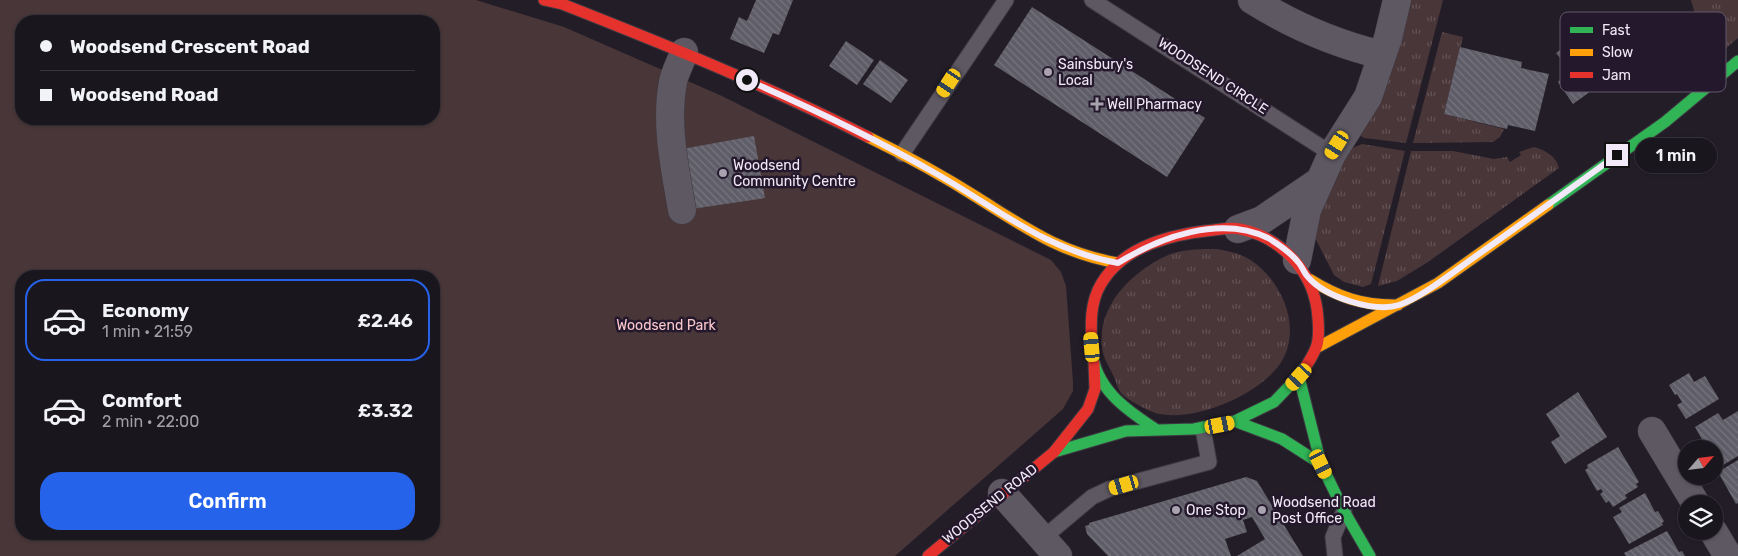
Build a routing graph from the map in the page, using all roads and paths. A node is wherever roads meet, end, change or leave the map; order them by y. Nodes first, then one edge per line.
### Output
1 (1006, 0) edge
2 (1092, 0) edge
3 (1252, 0) edge
4 (1397, 0) edge
5 (556, 1) edge
6 (684, 52) junction
7 (1382, 55) junction
8 (1738, 61) edge
9 (1726, 71) edge
10 (1700, 92) edge
11 (902, 154) junction
12 (1332, 154) junction
13 (1318, 182) junction
14 (682, 210) dead end
15 (1238, 228) junction
16 (1057, 244) junction
17 (1074, 262) dead end
18 (1118, 263) junction
19 (1303, 269) junction
20 (1088, 284) dead end
21 (1093, 304) junction
22 (1399, 305) junction
23 (1318, 347) junction
24 (1094, 363) junction
25 (1299, 377) junction
26 (1237, 422) junction
27 (1154, 428) junction
28 (1203, 429) junction
29 (1652, 431) dead end
30 (1054, 452) junction
31 (1321, 464) junction
32 (1002, 493) junction
33 (1691, 495) edge
34 (1344, 511) junction
35 (1718, 540) edge
36 (1050, 547) edge
37 (928, 556) edge
38 (1335, 556) edge
39 (1370, 556) edge
40 (1728, 556) edge

1 - 11 lane
2 - 12 lane, WOODSEND CIRCLE
3 - 7 street
4 - 7 street
5 - 6 street
6 - 11 street
6 - 14 street
7 - 12 street
8 - 9 street
10 - 22 street
11 - 16 street
12 - 13 street
13 - 15 street
13 - 19 street
15 - 18 street
15 - 19 street
16 - 17 street
16 - 18 street
18 - 21 street
19 - 22 street
19 - 23 street
20 - 21 street
21 - 24 street
22 - 23 street
23 - 25 street
24 - 27 street
24 - 30 street, WOODSEND ROAD
25 - 26 street
25 - 31 street
26 - 28 street
26 - 31 street
27 - 28 street
27 - 30 street, WOODSEND ROAD
28 - 36 lane
29 - 33 street
30 - 32 street, WOODSEND ROAD
31 - 34 street
32 - 36 street
32 - 37 street, WOODSEND ROAD
34 - 38 lane
34 - 39 street
35 - 40 street

